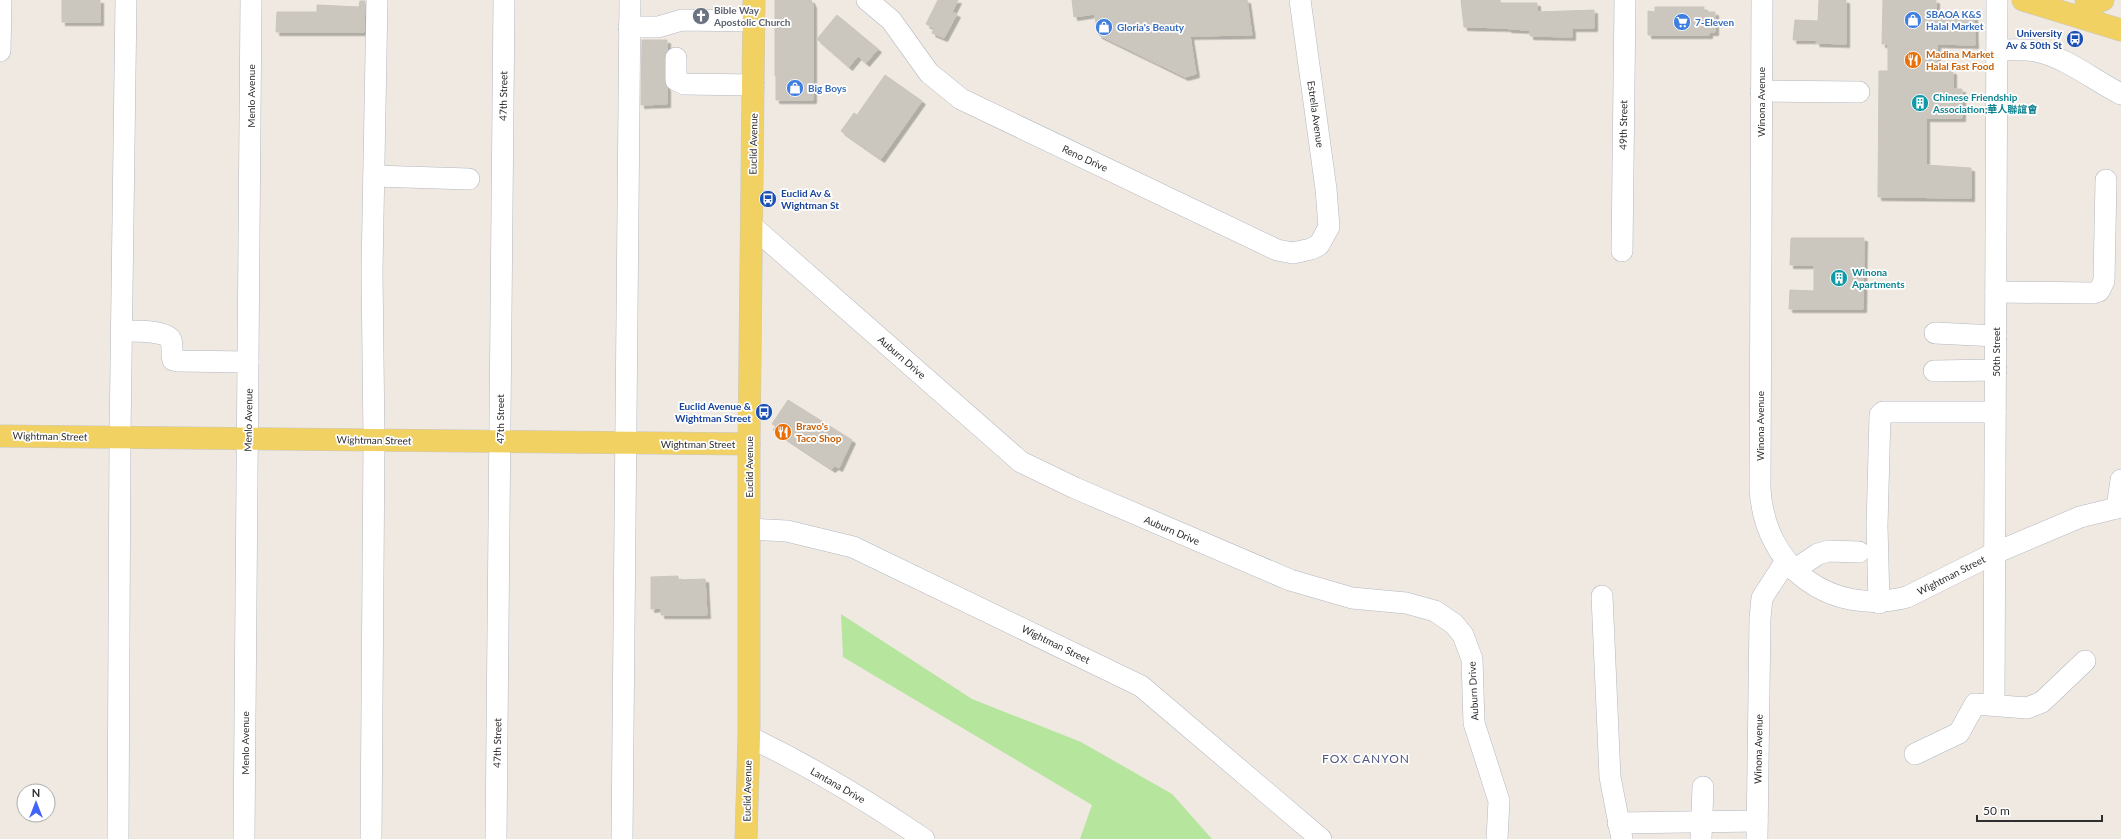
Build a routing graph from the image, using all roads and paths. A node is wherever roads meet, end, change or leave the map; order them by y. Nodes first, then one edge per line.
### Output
1 (1, 0) edge
2 (126, 0) edge
3 (252, 0) edge
4 (377, 0) edge
5 (504, 0) edge
6 (630, 0) edge
7 (867, 0) edge
8 (1300, 0) edge
9 (1625, 0) edge
10 (1762, 0) edge
11 (1997, 0) edge
12 (2023, 0) edge
13 (2086, 0) edge
14 (2103, 0) edge
15 (2108, 0) edge
16 (2121, 3) edge
17 (754, 10) edge
18 (630, 27) junction
19 (2121, 30) edge
20 (1997, 50) junction
21 (0, 51) edge
22 (676, 58) dead end
23 (754, 85) junction
24 (1761, 91) junction
25 (1859, 92) dead end
26 (2121, 94) edge
27 (374, 176) junction
28 (469, 178) dead end
29 (2106, 180) dead end
30 (752, 226) junction
31 (1329, 227) joint
32 (1622, 251) dead end
33 (1996, 292) junction
34 (122, 331) junction
35 (1935, 333) dead end
36 (1996, 336) junction
37 (248, 362) junction
38 (1996, 370) junction
39 (1934, 371) dead end
40 (1995, 412) junction
41 (0, 436) edge
42 (120, 437) junction
43 (248, 439) junction
44 (374, 440) junction
45 (500, 442) junction
46 (626, 443) junction
47 (748, 444) junction
48 (2121, 480) edge
49 (2119, 508) edge
50 (750, 529) junction
51 (1859, 552) dead end
52 (1995, 553) junction
53 (1790, 565) junction
54 (1602, 596) dead end
55 (1879, 602) junction
56 (2085, 661) dead end
57 (1994, 705) junction
58 (748, 737) junction
59 (1915, 754) dead end
60 (1703, 787) dead end
61 (1757, 830) edge
62 (1620, 831) edge
63 (1702, 831) edge
64 (118, 839) edge
65 (244, 839) edge
66 (371, 839) edge
67 (496, 839) edge
68 (622, 839) edge
69 (746, 839) edge
70 (924, 839) edge
71 (1320, 839) edge
72 (1497, 839) edge

1 - 21 street
2 - 34 street
3 - 37 street, Menlo Avenue
4 - 27 street
5 - 45 street, 47th Street
6 - 18 street
7 - 31 street, Reno Drive
8 - 31 street, Estrella Avenue
9 - 32 street, 49th Street
10 - 24 street, Winona Avenue
11 - 20 street, 50th Street
12 - 19 main road
13 - 14 main road
15 - 16 main road
17 - 18 street
17 - 23 main road, Euclid Avenue
18 - 46 street
20 - 26 street
20 - 33 street, 50th Street
22 - 23 street
23 - 30 main road, Euclid Avenue
24 - 25 street
24 - 53 street, Winona Avenue
27 - 28 street
27 - 44 street
29 - 33 street
30 - 47 main road, Euclid Avenue
30 - 72 street, Auburn Drive
33 - 36 street, 50th Street
34 - 37 street
34 - 42 street
35 - 36 street
36 - 38 street, 50th Street
37 - 43 street, Menlo Avenue
38 - 39 street
38 - 40 street, 50th Street
40 - 52 street, 50th Street
40 - 55 street
41 - 42 main road, Wightman Street
42 - 43 main road, Wightman Street
42 - 64 street
43 - 44 main road, Wightman Street
43 - 65 street, Menlo Avenue
44 - 45 main road, Wightman Street
44 - 66 street
45 - 46 main road, Wightman Street
45 - 67 street, 47th Street
46 - 47 main road, Wightman Street
46 - 68 street
47 - 50 main road, Euclid Avenue
48 - 49 street
49 - 52 street, Wightman Street
50 - 58 main road, Euclid Avenue
50 - 71 street, Wightman Street
51 - 53 street
52 - 55 street, Wightman Street
52 - 57 street, 50th Street
53 - 55 street, Wightman Street
53 - 61 street, Winona Avenue
54 - 62 street
56 - 57 street
57 - 59 street
58 - 69 main road, Euclid Avenue
58 - 70 street, Lantana Drive
60 - 63 street
61 - 63 street
62 - 63 street

